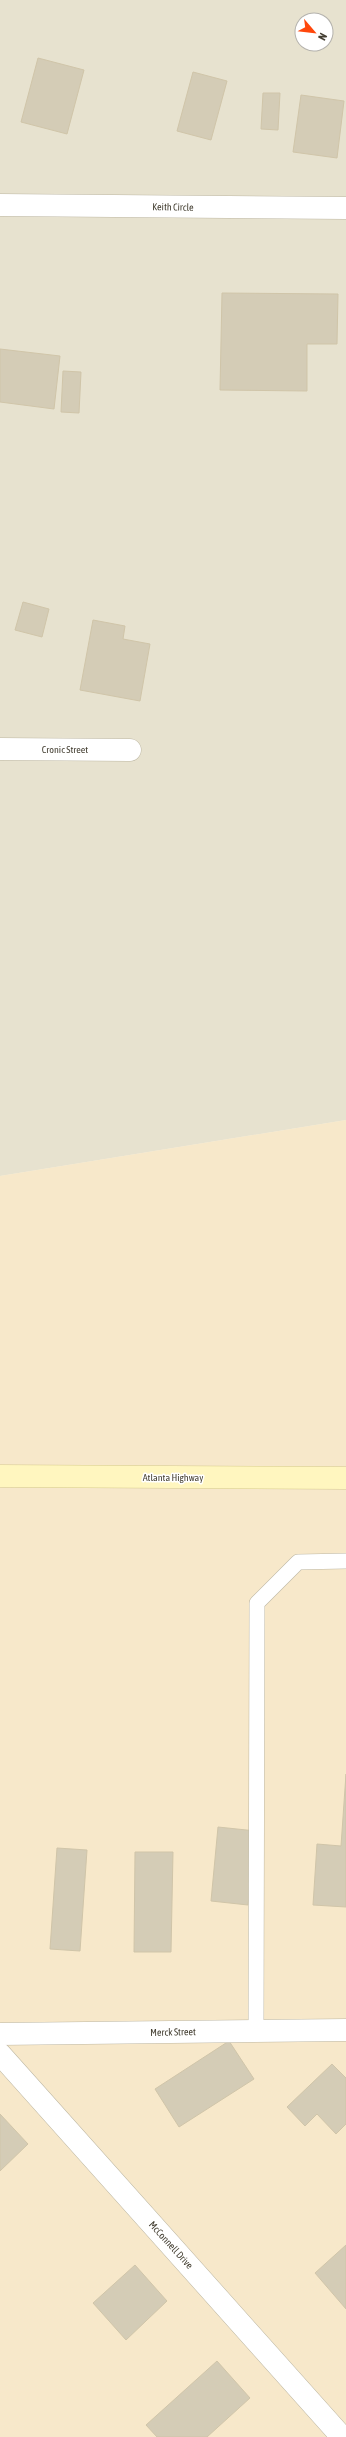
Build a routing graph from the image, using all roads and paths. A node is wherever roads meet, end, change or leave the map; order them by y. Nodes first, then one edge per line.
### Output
1 (0, 205) edge
2 (346, 208) edge
3 (0, 749) edge
4 (130, 750) dead end
5 (0, 1476) edge
6 (346, 1478) edge
7 (346, 1561) edge
8 (346, 2030) edge
9 (256, 2031) junction
10 (0, 2034) edge
11 (0, 2054) edge
12 (342, 2437) edge

1 - 2 street, Keith Circle
3 - 4 street, Cronic Street
5 - 6 main road, Atlanta Highway
7 - 9 lane
8 - 9 street, Merck Street
9 - 10 street, Merck Street
11 - 12 street, McConnell Drive

